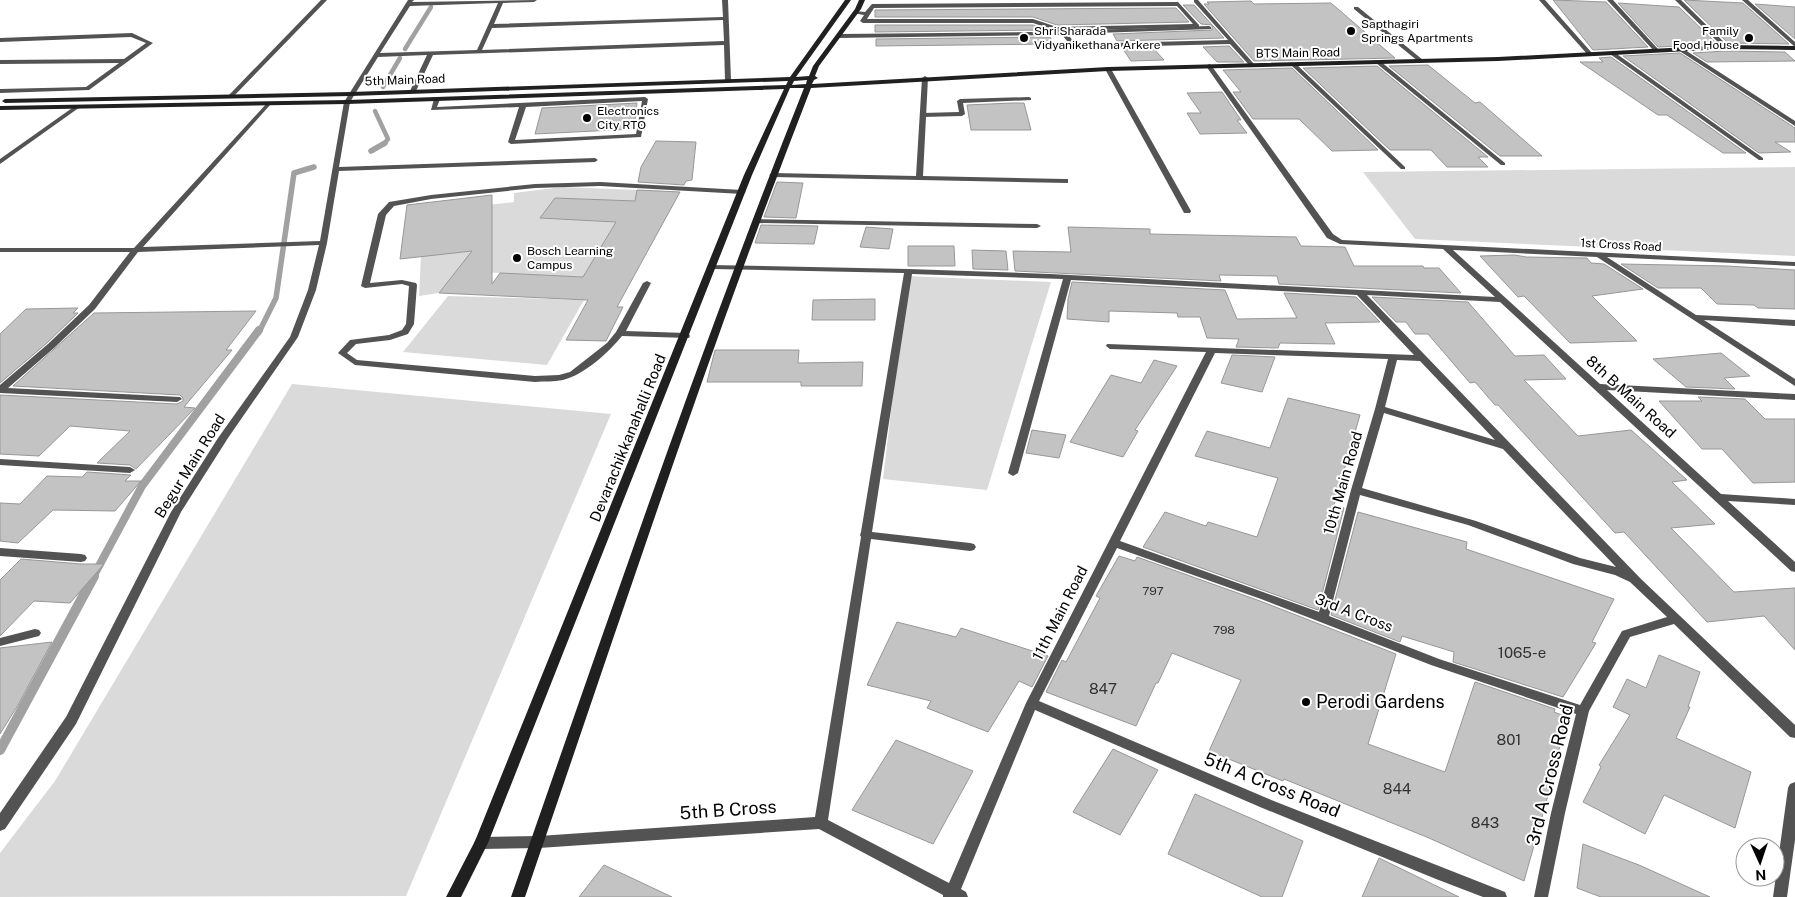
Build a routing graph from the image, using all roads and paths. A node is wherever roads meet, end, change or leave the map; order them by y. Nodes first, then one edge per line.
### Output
1 (324, 0) edge
2 (534, 0) edge
3 (725, 0) edge
4 (848, 0) edge
5 (862, 0) edge
6 (1542, 0) edge
7 (1610, 0) edge
8 (1678, 0) edge
9 (1745, 0) edge
10 (502, 1) edge
11 (1196, 1) edge
12 (410, 2) edge
13 (1356, 8) dead end
14 (855, 13) junction
15 (867, 14) junction
16 (726, 18) junction
17 (490, 26) junction
18 (1209, 28) dead end
19 (1064, 33) junction
20 (838, 36) junction
21 (0, 40) edge
22 (1232, 42) junction
23 (726, 43) junction
24 (1795, 46) edge
25 (1726, 47) junction
26 (1680, 49) junction
27 (1656, 50) junction
28 (479, 51) junction
29 (431, 53) junction
30 (1612, 53) junction
31 (1590, 54) junction
32 (376, 55) junction
33 (126, 61) junction
34 (1421, 61) junction
35 (0, 62) edge
36 (1378, 62) junction
37 (1293, 64) junction
38 (1252, 65) junction
39 (1209, 66) junction
40 (1108, 69) junction
41 (925, 78) junction
42 (728, 80) junction
43 (791, 82) junction
44 (809, 82) junction
45 (0, 91) edge
46 (413, 91) junction
47 (231, 96) junction
48 (349, 98) junction
49 (437, 99) junction
50 (1029, 99) dead end
51 (0, 101) edge
52 (268, 104) junction
53 (523, 105) junction
54 (77, 107) junction
55 (0, 108) edge
56 (923, 115) junction
57 (1795, 124) edge
58 (1761, 159) dead end
59 (595, 160) dead end
60 (0, 162) edge
61 (1503, 164) dead end
62 (1403, 168) dead end
63 (336, 169) junction
64 (772, 175) junction
65 (919, 178) junction
66 (1065, 181) dead end
67 (742, 192) junction
68 (1187, 211) dead end
69 (757, 221) junction
70 (1036, 226) dead end
71 (323, 243) junction
72 (1446, 248) junction
73 (0, 250) edge
74 (136, 250) junction
75 (1600, 256) junction
76 (1795, 264) edge
77 (713, 267) junction
78 (740, 268) junction
79 (908, 271) junction
80 (1068, 277) junction
81 (647, 283) dead end
82 (1361, 294) junction
83 (1503, 300) junction
84 (1694, 317) junction
85 (1795, 323) edge
86 (620, 333) junction
87 (686, 336) junction
88 (1110, 346) dead end
89 (1212, 350) junction
90 (1393, 357) junction
91 (1422, 358) junction
92 (1795, 383) edge
93 (1598, 387) junction
94 (1795, 397) edge
95 (177, 399) dead end
96 (1380, 409) junction
97 (1506, 446) junction
98 (0, 462) edge
99 (130, 470) dead end
100 (1013, 473) dead end
101 (1356, 490) junction
102 (1718, 497) junction
103 (1795, 502) edge
104 (866, 535) junction
105 (1115, 543) junction
106 (970, 547) dead end
107 (0, 552) edge
108 (81, 558) dead end
109 (1795, 568) edge
110 (1637, 582) junction
111 (1323, 618) junction
112 (1676, 619) junction
113 (35, 633) dead end
114 (0, 642) edge
115 (1032, 703) junction
116 (1583, 711) junction
117 (1795, 733) edge
118 (1795, 788) edge
119 (821, 823) junction
120 (0, 825) edge
121 (539, 842) junction
122 (481, 843) junction
123 (954, 896) edge
124 (453, 897) edge
125 (518, 897) edge
126 (1500, 897) edge
127 (1541, 897) edge
128 (1780, 897) edge

1 - 47 street
2 - 10 street
3 - 16 street
4 - 43 main road, Devarachikkanahalli Road
5 - 14 main road
6 - 31 street
7 - 27 street
8 - 25 street
9 - 24 street
10 - 12 street
10 - 17 street
11 - 22 street
12 - 32 street
13 - 34 street
14 - 15 street
14 - 20 main road
15 - 15 street
16 - 17 street
16 - 23 street
17 - 28 street
18 - 19 street
19 - 20 street
19 - 22 street
20 - 44 main road
21 - 33 street
22 - 38 street
23 - 28 street
23 - 42 street
24 - 25 main road, BTS Main Road
25 - 26 main road, BTS Main Road
26 - 27 main road, BTS Main Road
26 - 57 street
27 - 30 main road, BTS Main Road
28 - 29 street
29 - 32 street
29 - 46 street
30 - 31 main road, BTS Main Road
30 - 58 street
31 - 34 main road, BTS Main Road
32 - 48 street
33 - 35 street
33 - 45 street
34 - 36 main road, BTS Main Road
36 - 37 main road, BTS Main Road
36 - 61 street
37 - 38 main road, BTS Main Road
37 - 62 street
38 - 39 main road, BTS Main Road
39 - 40 main road, BTS Main Road
39 - 72 street, 1st Cross Road
40 - 41 main road, BTS Main Road
40 - 68 street
41 - 44 main road, BTS Main Road
41 - 56 street
42 - 43 main road, 5th Main Road
42 - 46 main road, 5th Main Road
43 - 44 main road, 5th Main Road
43 - 49 main road, 5th Main Road
43 - 67 main road, Devarachikkanahalli Road
44 - 64 main road
46 - 48 main road, 5th Main Road
47 - 48 main road, 5th Main Road
47 - 51 main road, 5th Main Road
48 - 49 main road, 5th Main Road
48 - 52 main road, 5th Main Road
48 - 63 street, Begur Main Road
49 - 53 street
50 - 56 street
52 - 54 main road, 5th Main Road
52 - 74 street
53 - 53 street
54 - 55 main road, 5th Main Road
54 - 60 street
56 - 65 street
59 - 63 street
63 - 71 street, Begur Main Road
64 - 65 street
64 - 69 main road
65 - 66 street
67 - 77 main road, Devarachikkanahalli Road
67 - 86 street
69 - 70 street
69 - 78 main road
71 - 74 street
71 - 120 street, Begur Main Road
72 - 75 street, 1st Cross Road
72 - 83 street, 8th B Main Road
73 - 74 street
74 - 95 street
75 - 76 street, 1st Cross Road
75 - 84 street
77 - 78 street
77 - 87 main road, Devarachikkanahalli Road
78 - 79 street
78 - 121 main road
79 - 80 street
79 - 104 street
80 - 82 street
80 - 100 street
81 - 86 street
82 - 83 street
82 - 91 street
83 - 93 street, 8th B Main Road
84 - 85 street
84 - 92 street
86 - 87 street
87 - 122 main road, Devarachikkanahalli Road
88 - 89 street
89 - 90 street
89 - 105 street, 11th Main Road
90 - 91 street
90 - 96 street, 10th Main Road
91 - 97 street
93 - 94 street
93 - 102 street, 8th B Main Road
96 - 97 street
96 - 101 street, 10th Main Road
97 - 110 street
98 - 99 street
101 - 110 street
101 - 111 street, 10th Main Road
102 - 103 street
102 - 109 street, 8th B Main Road
104 - 106 street
104 - 119 street
105 - 111 street, 3rd A Cross
105 - 115 street, 11th Main Road
107 - 108 street
110 - 112 street
111 - 116 street, 3rd A Cross
112 - 116 street, 3rd A Cross Road
112 - 117 street
113 - 114 street
115 - 123 street, 11th Main Road
115 - 126 street, 5th A Cross Road
116 - 127 street, 3rd A Cross Road
118 - 128 street
119 - 121 street, 5th B Cross
119 - 123 street
121 - 122 street, 5th B Cross
121 - 125 main road
122 - 124 main road, Devarachikkanahalli Road

